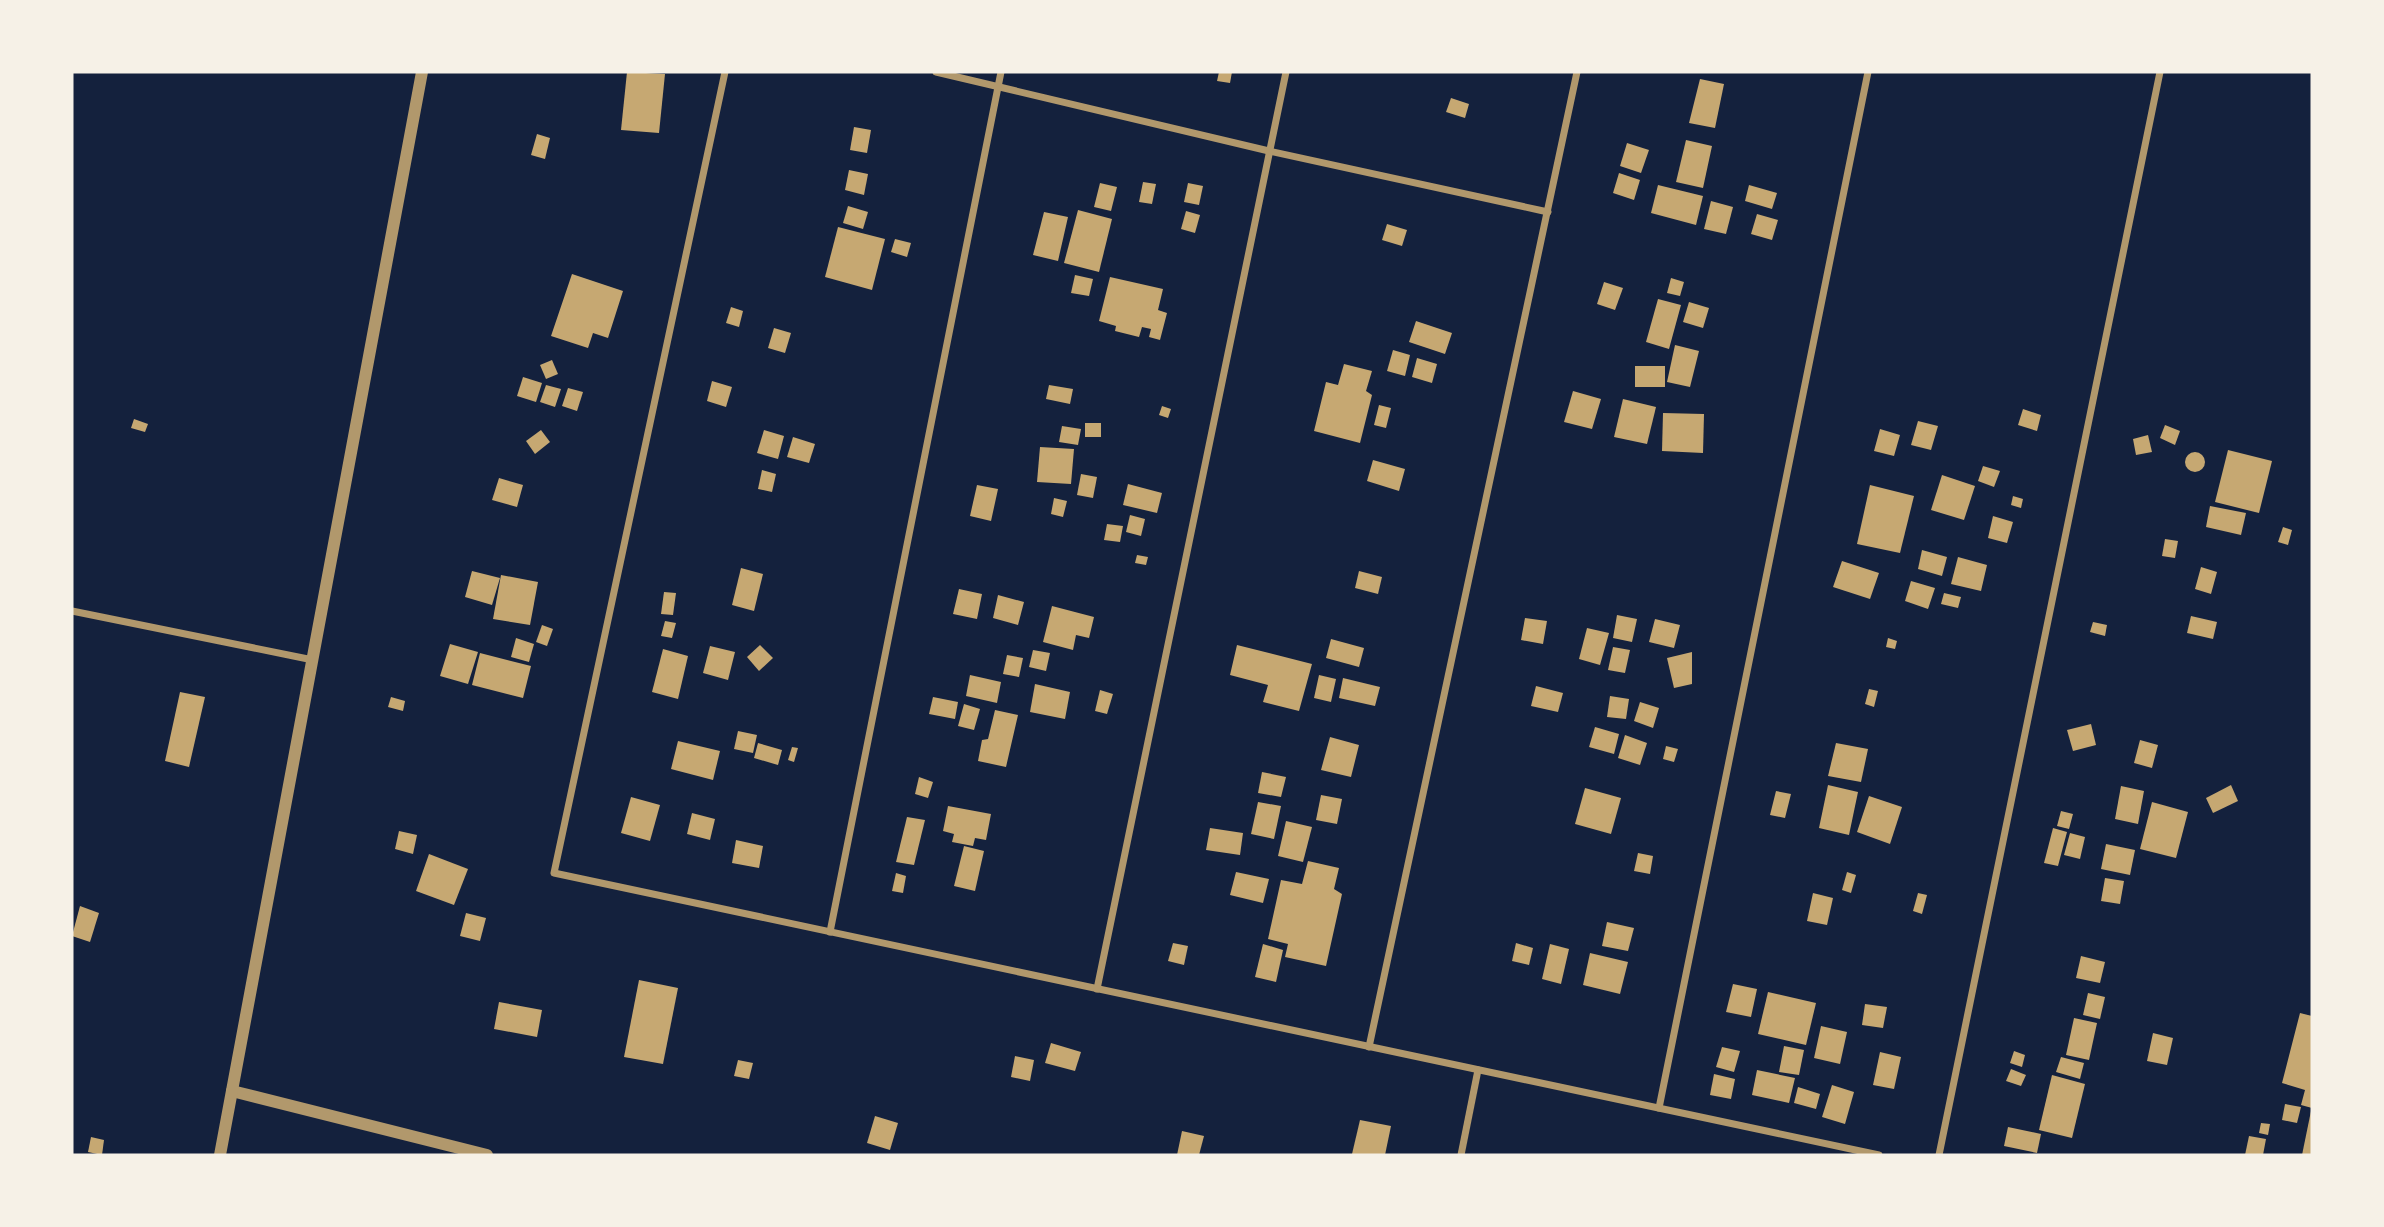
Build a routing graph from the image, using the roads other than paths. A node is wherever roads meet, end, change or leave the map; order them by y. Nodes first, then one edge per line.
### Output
1 (422, 72) edge
2 (725, 72) edge
3 (936, 72) edge
4 (1001, 72) edge
5 (1286, 72) edge
6 (1577, 72) edge
7 (1868, 72) edge
8 (2160, 72) edge
9 (998, 85) junction
10 (1269, 151) junction
11 (1548, 212) junction
12 (72, 611) edge
13 (314, 660) junction
14 (831, 932) junction
15 (1097, 989) junction
16 (1369, 1046) junction
17 (1478, 1070) junction
18 (232, 1090) junction
19 (1659, 1108) junction
20 (220, 1155) edge
21 (487, 1155) edge
22 (1461, 1155) edge
23 (1878, 1155) edge
24 (1939, 1155) edge

1 - 13 street
2 - 14 street
3 - 9 street
4 - 9 street
5 - 10 street
6 - 11 street
7 - 19 street
8 - 24 street
9 - 10 street
9 - 14 street
10 - 11 street
10 - 15 street
11 - 16 street
12 - 13 street
13 - 18 street
14 - 15 street
15 - 16 street
16 - 17 street
17 - 19 street
17 - 22 street
18 - 20 street
18 - 21 street
19 - 23 street

